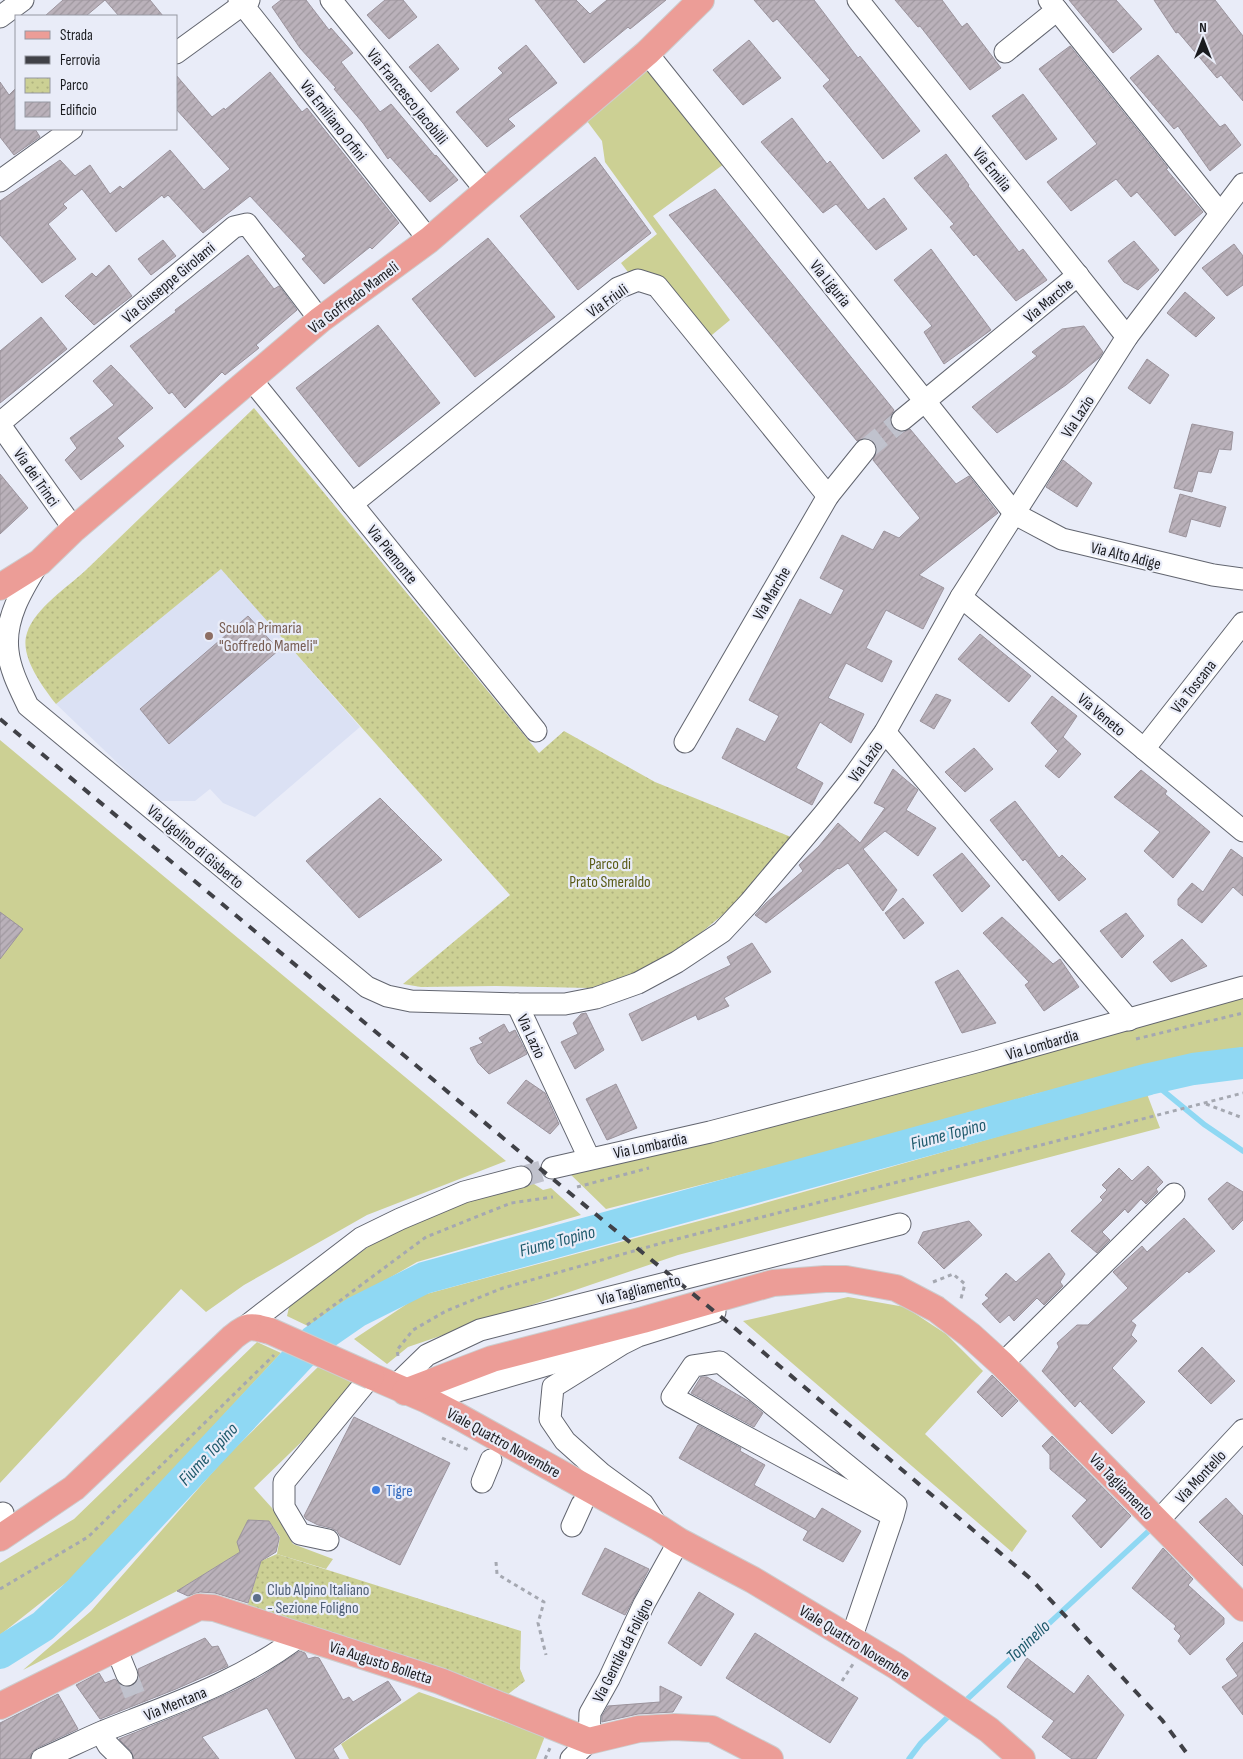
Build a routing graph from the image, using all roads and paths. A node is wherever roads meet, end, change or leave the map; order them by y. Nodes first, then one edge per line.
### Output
1 (24, 0) edge
2 (331, 0) edge
3 (858, 0) edge
4 (244, 2) edge
5 (690, 4) edge
6 (1053, 5) edge
7 (0, 17) edge
8 (178, 52) edge
9 (1005, 52) dead end
10 (647, 53) junction
11 (71, 130) edge
12 (0, 181) edge
13 (1243, 184) edge
14 (486, 191) junction
15 (1220, 213) junction
16 (428, 240) junction
17 (1078, 275) junction
18 (320, 320) junction
19 (1127, 337) junction
20 (250, 378) junction
21 (925, 401) junction
22 (902, 420) tunnel mouth
23 (0, 424) edge
24 (864, 450) tunnel mouth
25 (828, 496) junction
26 (352, 504) junction
27 (1015, 514) junction
28 (74, 529) junction
29 (40, 562) junction
30 (1243, 579) edge
31 (0, 587) edge
32 (961, 597) junction
33 (1243, 624) edge
34 (536, 731) dead end
35 (886, 732) junction
36 (685, 742) dead end
37 (1144, 749) junction
38 (1243, 831) edge
39 (1243, 987) edge
40 (517, 1004) junction
41 (1129, 1020) junction
42 (1243, 1093) edge
43 (1205, 1103) junction
44 (1243, 1118) edge
45 (589, 1158) junction
46 (552, 1168) tunnel mouth
47 (521, 1176) tunnel mouth
48 (1174, 1194) dead end
49 (553, 1197) dead end
50 (900, 1224) dead end
51 (799, 1280) junction
52 (307, 1325) dead end
53 (245, 1327) junction
54 (273, 1342) junction
55 (622, 1344) junction
56 (1002, 1364) junction
57 (371, 1376) junction
58 (407, 1389) junction
59 (1243, 1430) edge
60 (491, 1460) dead end
61 (482, 1482) dead end
62 (582, 1504) dead end
63 (893, 1516) junction
64 (1157, 1522) junction
65 (572, 1526) dead end
66 (669, 1535) junction
67 (0, 1538) edge
68 (328, 1540) dead end
69 (496, 1562) dead end
70 (0, 1589) edge
71 (1243, 1608) edge
72 (301, 1635) junction
73 (116, 1648) junction
74 (852, 1651) junction
75 (546, 1655) dead end
76 (127, 1675) tunnel mouth
77 (842, 1681) dead end
78 (0, 1706) edge
79 (589, 1740) junction
80 (110, 1749) edge
81 (42, 1759) edge
82 (571, 1759) edge
83 (770, 1759) edge
84 (1022, 1759) edge

1 - 7 street
2 - 14 street, Via Francesco Jacobilli
3 - 17 street, Via Emilia
4 - 8 street
4 - 16 street, Via Emiliano Orfini
5 - 10 main road, Via Goffredo Mameli
6 - 9 street
6 - 15 street
10 - 14 main road, Via Goffredo Mameli
10 - 21 street, Via Liguria
11 - 12 street
13 - 15 street, Via Lazio
14 - 16 main road, Via Goffredo Mameli
15 - 19 street, Via Lazio
16 - 18 main road, Via Goffredo Mameli
17 - 19 street, Via Emilia
17 - 21 street, Via Marche
18 - 20 main road, Via Goffredo Mameli
18 - 23 street, Via Giuseppe Girolami
19 - 27 street, Via Lazio
20 - 26 street, Via Piemonte
20 - 28 main road, Via Goffredo Mameli
21 - 22 street, Via Marche
21 - 27 street, Via Liguria
23 - 28 street, Via dei Trinci
24 - 25 street, Via Marche
25 - 26 street, Via Friuli
25 - 36 street, Via Marche
26 - 34 street, Via Piemonte
27 - 30 street, Via Alto Adige
27 - 32 street, Via Lazio
28 - 29 main road, Via Goffredo Mameli
29 - 31 main road, Via Goffredo Mameli
29 - 40 street, Via Ugolino di Gisberto
32 - 35 street, Via Lazio
32 - 37 street, Via Veneto
33 - 37 street, Via Toscana
35 - 40 street, Via Lazio
35 - 41 street
37 - 38 street, Via Veneto
39 - 41 street
40 - 45 street, Via Lazio
41 - 45 street, Via Lombardia
42 - 43 path
43 - 44 path
43 - 58 path
45 - 46 street
47 - 53 street
48 - 56 street
49 - 52 path
50 - 58 street, Via Tagliamento
51 - 55 street, Via Tagliamento
51 - 56 main road, Via Tagliamento
51 - 58 main road, Via Tagliamento
53 - 54 main road, Viale Quattro Novembre
53 - 67 main road
54 - 57 main road, Viale Quattro Novembre, bridge
54 - 70 path
55 - 58 street
55 - 66 street, Via Tagliamento
56 - 64 main road, Via Tagliamento
57 - 58 main road, Viale Quattro Novembre
57 - 68 street
58 - 66 main road, Viale Quattro Novembre
59 - 64 street, Via Montello
60 - 61 street
62 - 65 street
63 - 63 street
63 - 74 street
64 - 71 main road, Via Tagliamento
66 - 74 main road, Viale Quattro Novembre
66 - 79 street, Via Gentile da Foligno
69 - 75 path
72 - 73 main road, Via Augusto Bolletta
72 - 79 main road, Via Augusto Bolletta
72 - 80 street, Via Mentana
73 - 76 street
73 - 78 main road, Via Augusto Bolletta
74 - 77 path
74 - 84 main road, Viale Quattro Novembre
79 - 82 street
79 - 83 main road
80 - 81 street, Via Mentana

